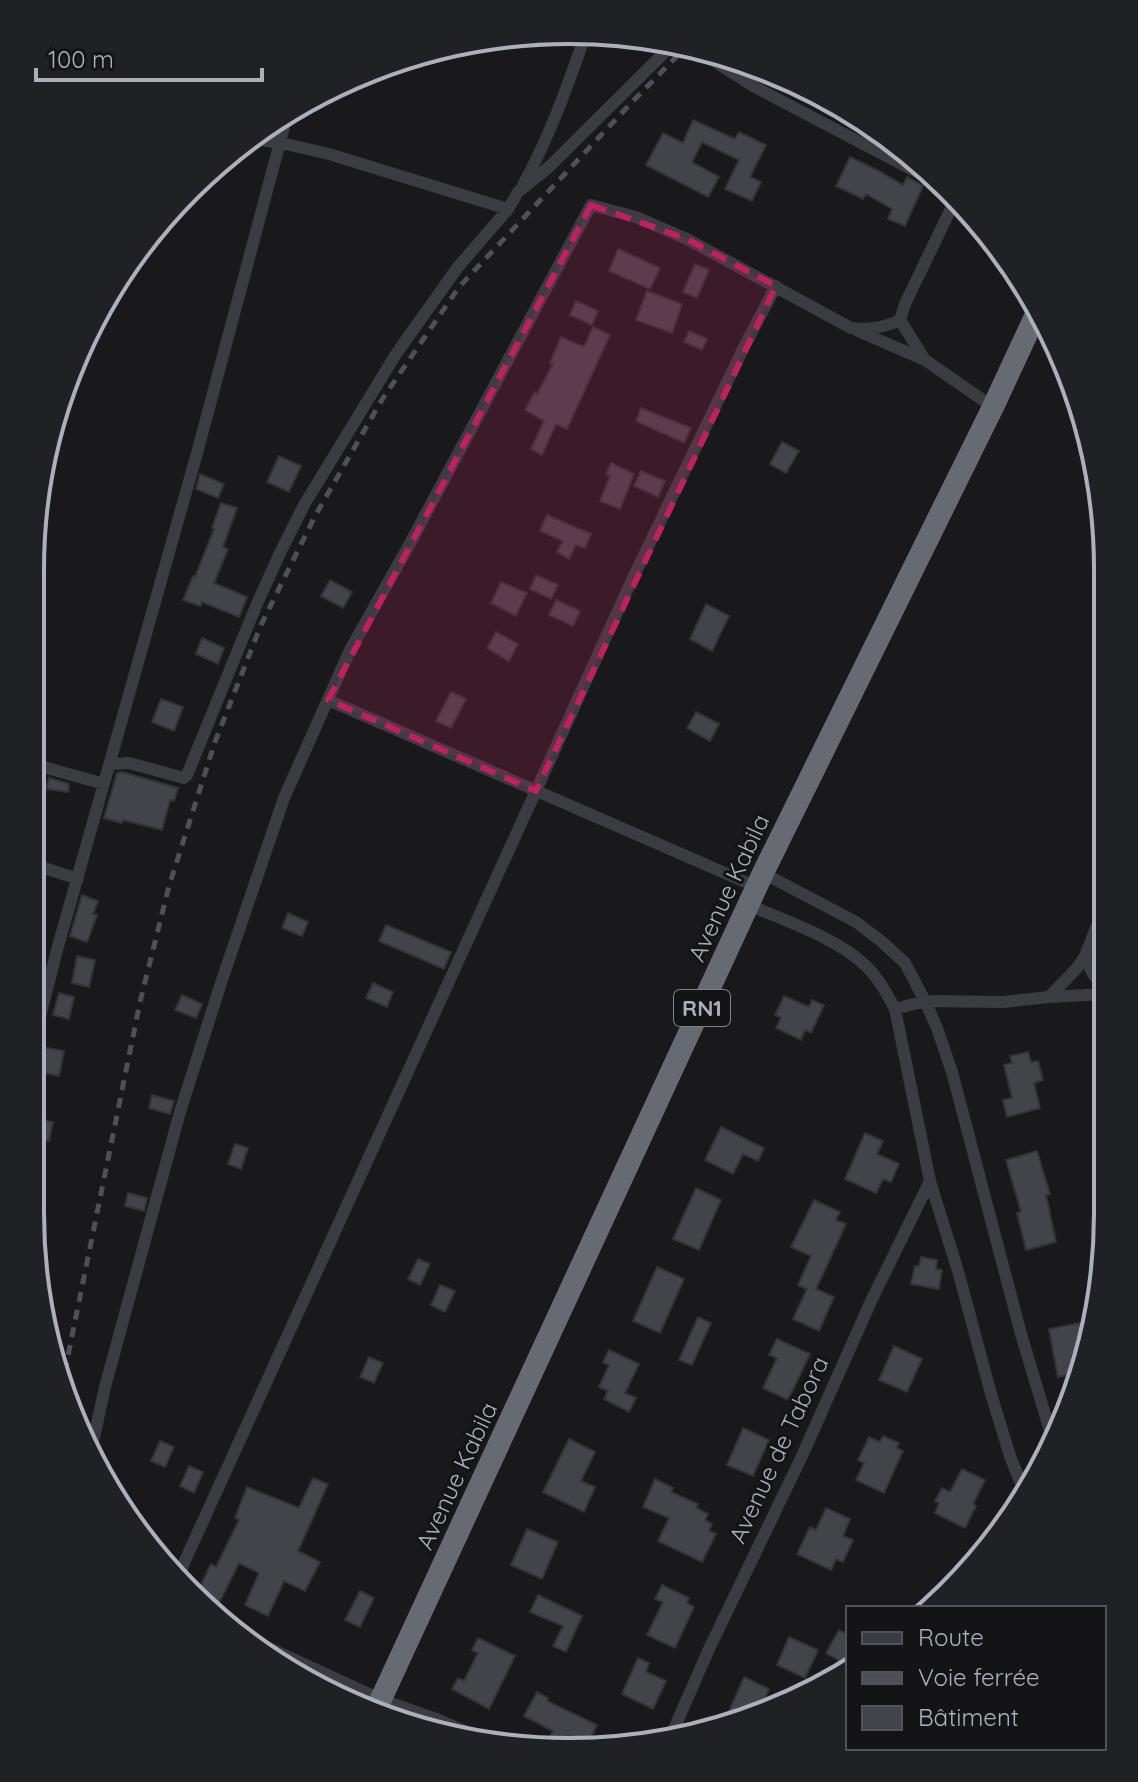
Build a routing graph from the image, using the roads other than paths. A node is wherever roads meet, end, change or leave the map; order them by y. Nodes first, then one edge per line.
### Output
1 (582, 44) edge
2 (664, 53) edge
3 (725, 68) edge
4 (284, 128) edge
5 (265, 141) edge
6 (281, 143) junction
7 (906, 167) edge
8 (518, 192) junction
9 (508, 209) junction
10 (951, 209) edge
11 (776, 286) junction
12 (900, 320) junction
13 (1032, 322) edge
14 (851, 328) junction
15 (925, 360) junction
16 (993, 407) junction
17 (328, 700) junction
18 (110, 764) junction
19 (44, 767) edge
20 (104, 784) junction
21 (536, 791) junction
22 (44, 868) edge
23 (78, 879) junction
24 (757, 888) junction
25 (1094, 933) edge
26 (1085, 956) junction
27 (1094, 976) edge
28 (1094, 993) edge
29 (1049, 997) junction
30 (44, 1001) edge
31 (925, 1001) junction
32 (895, 1009) junction
33 (930, 1181) junction
34 (1049, 1426) edge
35 (94, 1436) edge
36 (1020, 1482) edge
37 (182, 1567) edge
38 (380, 1702) edge
39 (395, 1708) edge
40 (403, 1709) joint
41 (446, 1723) edge
42 (675, 1727) edge

1 - 8 street
2 - 8 street
3 - 7 street
4 - 6 street
5 - 6 street
6 - 9 street
6 - 18 street
8 - 9 street
9 - 18 street
10 - 12 street
11 - 14 street
11 - 17 street
11 - 21 street
12 - 14 street
12 - 15 street
13 - 16 highway, Avenue Kabila / RN1
14 - 15 street
15 - 16 street
16 - 24 highway, Avenue Kabila / RN1
17 - 21 street
17 - 35 street
18 - 20 street
19 - 20 street
20 - 23 street
21 - 24 street
21 - 37 street
22 - 23 street
23 - 30 street
24 - 31 street
24 - 32 street
24 - 38 highway, Avenue Kabila / RN1
25 - 26 street
26 - 27 street
26 - 29 street
28 - 29 street
29 - 31 street
31 - 32 street
31 - 34 street
32 - 33 street
33 - 36 street
33 - 42 street, Avenue de Tabora
39 - 40 street
40 - 41 street

